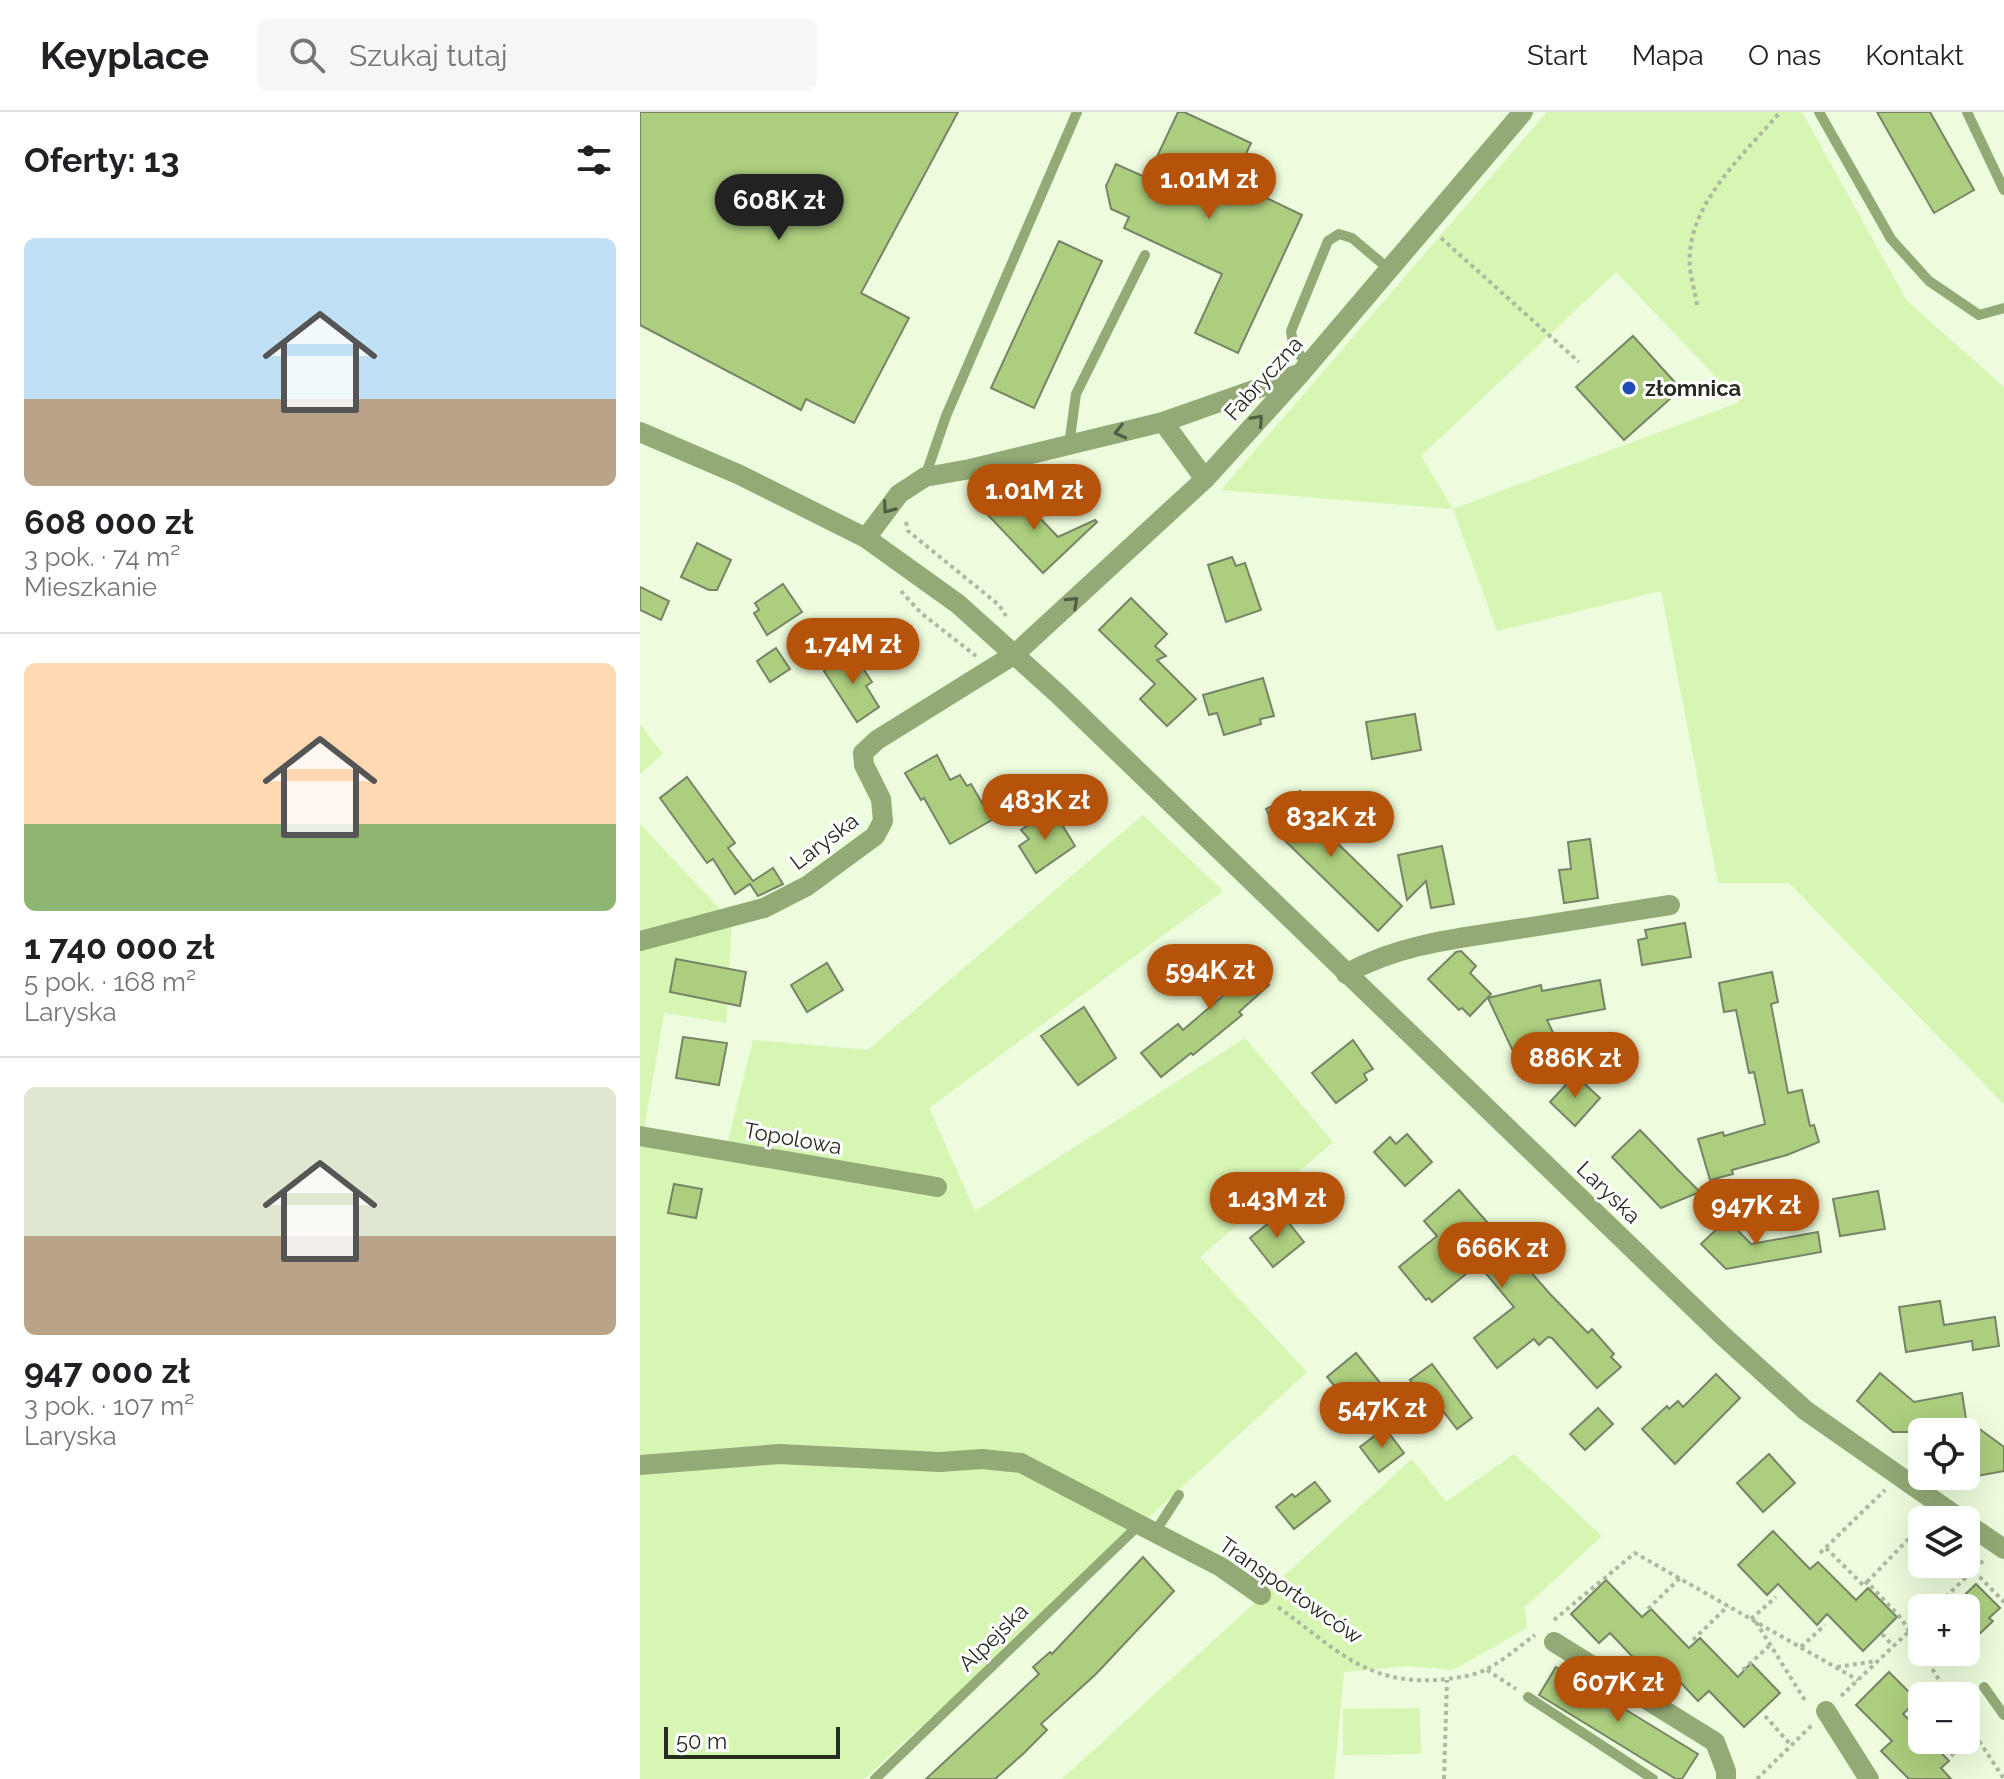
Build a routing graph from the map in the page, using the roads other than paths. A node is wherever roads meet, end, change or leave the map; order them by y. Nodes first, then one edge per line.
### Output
1 (1077, 112) edge
2 (1523, 112) edge
3 (1819, 112) edge
4 (1967, 112) edge
5 (2004, 190) edge
6 (1145, 255) dead end
7 (1390, 270) junction
8 (2004, 308) edge
9 (1304, 369) junction
10 (1163, 422) junction
11 (640, 432) edge
12 (1069, 445) junction
13 (925, 477) junction
14 (1205, 479) junction
15 (866, 538) junction
16 (1015, 654) junction
17 (1670, 905) dead end
18 (640, 941) edge
19 (1346, 974) junction
20 (640, 1136) edge
21 (937, 1187) dead end
22 (640, 1465) edge
23 (1179, 1495) dead end
24 (1943, 1506) edge
25 (1147, 1528) junction
26 (1980, 1536) edge
27 (1997, 1552) edge
28 (1261, 1595) road end
29 (1548, 1632) road end
30 (1984, 1687) dead end
31 (1528, 1697) road end
32 (1826, 1711) road end
33 (2004, 1715) edge
34 (875, 1779) edge
35 (1653, 1779) edge
36 (1726, 1779) edge
37 (1869, 1779) edge

1 - 13 lane
2 - 7 street, Fabryczna
3 - 8 lane
4 - 5 lane
6 - 12 lane
7 - 9 street, Fabryczna
7 - 9 lane
9 - 10 street
14 -> 9 street, Fabryczna
10 -> 12 street
10 - 14 street
11 - 15 street, Laryska
12 - 13 street
13 -> 15 street
16 -> 14 street, Fabryczna
15 - 16 street, Laryska
16 - 18 street, Laryska
16 - 19 street, Laryska
17 - 19 street
19 - 24 street, Laryska
20 - 21 street, Topolowa
22 - 25 street, Transportowców
23 - 25 lane, Alpejska
25 - 28 street, Transportowców
25 - 34 lane, Alpejska
26 - 27 street, Laryska
29 - 36 street
30 - 33 lane
31 - 35 lane
32 - 37 street

